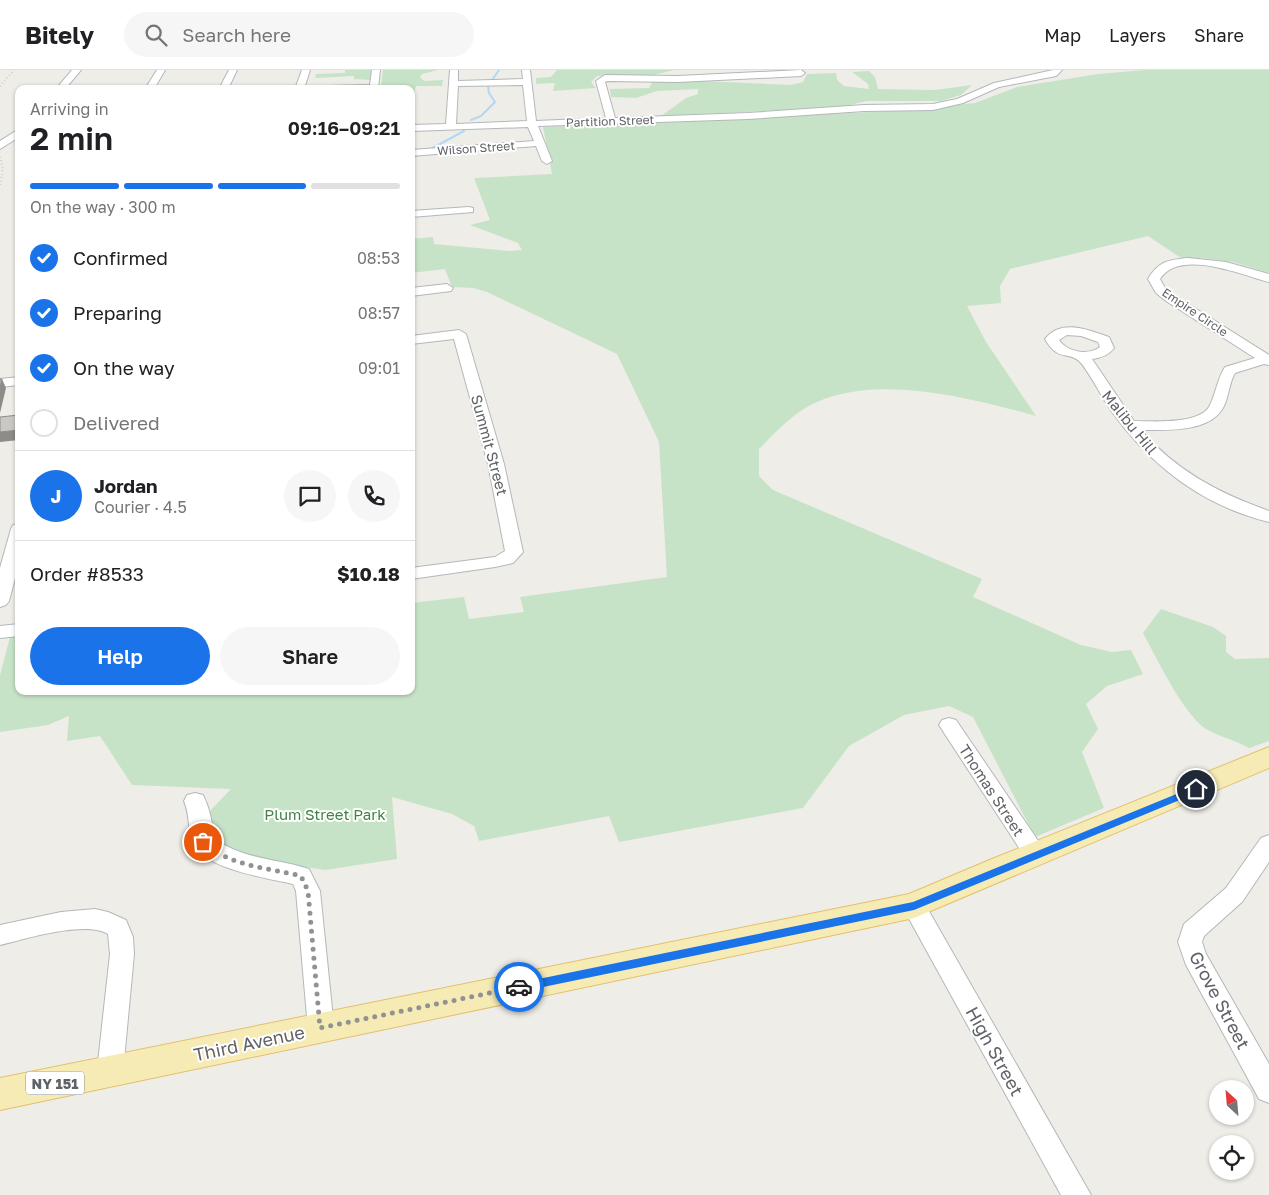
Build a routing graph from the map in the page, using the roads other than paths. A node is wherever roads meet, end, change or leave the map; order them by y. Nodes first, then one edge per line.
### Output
1 (77, 70) edge
2 (161, 70) edge
3 (233, 70) edge
4 (306, 70) edge
5 (376, 70) edge
6 (454, 70) edge
7 (526, 70) edge
8 (1058, 70) edge
9 (801, 73) dead end
10 (527, 82) junction
11 (452, 84) junction
12 (64, 85) edge
13 (152, 85) edge
14 (225, 85) edge
15 (300, 85) edge
16 (374, 85) edge
17 (611, 121) junction
18 (532, 124) junction
19 (450, 126) junction
20 (415, 128) edge
21 (540, 143) junction
22 (415, 153) edge
23 (547, 161) dead end
24 (469, 210) dead end
25 (415, 214) edge
26 (1269, 278) edge
27 (447, 288) dead end
28 (415, 292) edge
29 (459, 334) joint
30 (415, 340) edge
31 (1083, 356) dead end
32 (1267, 360) edge
33 (15, 381) edge
34 (0, 383) edge
35 (1131, 426) junction
36 (1269, 517) edge
37 (15, 544) edge
38 (415, 573) edge
39 (0, 600) edge
40 (15, 630) edge
41 (0, 632) edge
42 (949, 725) dead end
43 (1269, 757) edge
44 (195, 801) dead end
45 (1269, 844) edge
46 (1034, 854) junction
47 (914, 906) junction
48 (0, 935) edge
49 (320, 1028) junction
50 (110, 1071) junction
51 (1269, 1090) edge
52 (0, 1094) edge
53 (1077, 1195) edge

1 - 12 street
2 - 13 street
3 - 14 street
4 - 15 street
5 - 16 street
6 - 11 street
7 - 10 street
8 - 17 street, Partition Street
9 - 17 street
10 - 11 street
10 - 18 street
11 - 19 street
17 - 18 street, Partition Street
18 - 19 street, Partition Street
18 - 21 street
19 - 20 street, Partition Street
21 - 22 street, Wilson Street
21 - 23 street
24 - 25 street
26 - 32 street, Empire Circle
27 - 28 street
29 - 30 street
29 - 38 street, Summit Street
31 - 35 street, Malibu Hill
32 - 35 street
33 - 34 street
35 - 36 street, Malibu Hill
37 - 39 street
40 - 41 street
42 - 46 street, Thomas Street
43 - 46 main road, Third Avenue / NY 151
44 - 49 street
45 - 51 street, Grove Street
46 - 47 main road, Third Avenue / NY 151
47 - 49 main road, Third Avenue / NY 151
47 - 53 street, High Street
48 - 50 street
49 - 50 main road, Third Avenue / NY 151
50 - 52 main road, Third Avenue / NY 151

